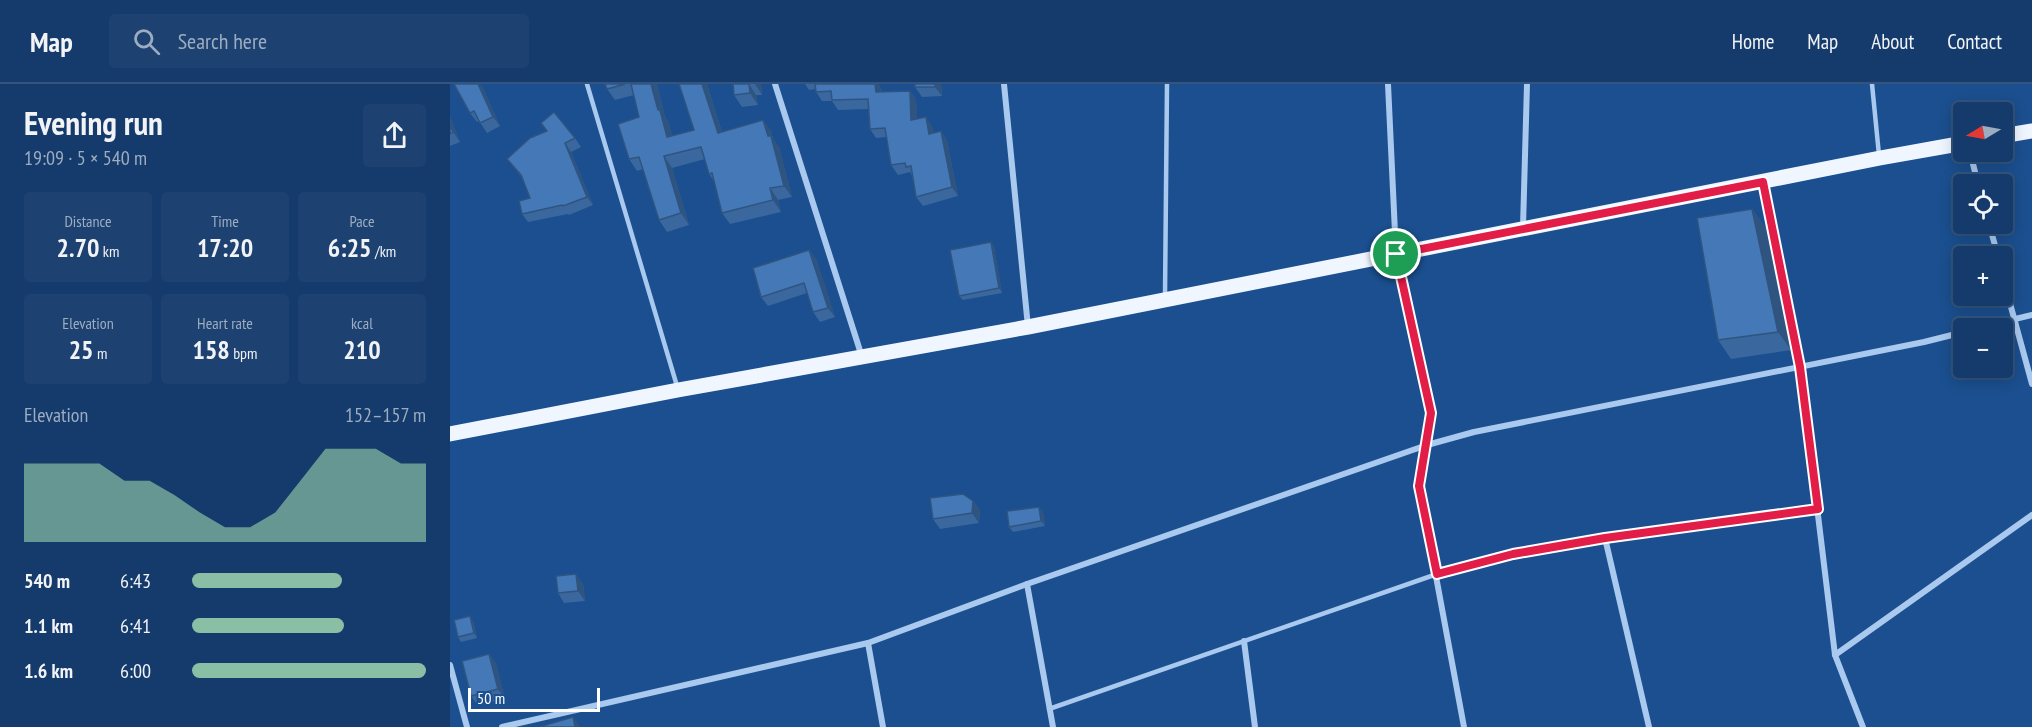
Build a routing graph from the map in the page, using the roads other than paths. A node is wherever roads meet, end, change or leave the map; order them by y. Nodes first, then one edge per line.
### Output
1 (587, 84) edge
2 (774, 84) edge
3 (1004, 84) edge
4 (1167, 84) edge
5 (1388, 84) edge
6 (1527, 84) edge
7 (1872, 84) edge
8 (2032, 131) edge
9 (2013, 134) edge
10 (1953, 145) edge
11 (1880, 158) junction
12 (1763, 182) junction
13 (1523, 228) junction
14 (1396, 254) junction
15 (1165, 299) junction
16 (2011, 306) edge
17 (2032, 315) edge
18 (2015, 319) junction
19 (1028, 327) junction
20 (1953, 335) edge
21 (862, 358) junction
22 (1800, 367) junction
23 (2032, 384) edge
24 (678, 390) junction
25 (450, 434) edge
26 (1427, 445) junction
27 (1818, 509) junction
28 (2032, 515) edge
29 (1605, 538) junction
30 (1437, 574) junction
31 (1027, 584) junction
32 (1244, 641) junction
33 (868, 643) junction
34 (1835, 655) junction
35 (450, 665) edge
36 (1050, 709) junction
37 (467, 727) edge
38 (501, 727) edge
39 (883, 727) edge
40 (1053, 727) edge
41 (1255, 727) edge
42 (1464, 727) edge
43 (1649, 727) edge
44 (1863, 727) edge

1 - 24 lane
2 - 21 street
3 - 19 street
4 - 15 lane
5 - 14 street
6 - 13 street
7 - 11 lane
8 - 9 main road
10 - 11 main road
11 - 12 main road
12 - 13 main road
12 - 22 street
13 - 14 main road
14 - 15 main road
14 - 26 street
15 - 19 main road
16 - 18 street
17 - 18 street
18 - 23 street
19 - 21 main road
20 - 22 street
21 - 24 main road
22 - 26 street
22 - 27 street
24 - 25 main road
26 - 30 street
26 - 31 street
27 - 29 lane
27 - 34 street
28 - 34 street
29 - 30 lane
29 - 43 street
30 - 32 lane
30 - 42 street
31 - 33 street
31 - 36 street
32 - 36 lane
32 - 41 street
33 - 38 street
33 - 39 street
34 - 44 street
35 - 37 street
36 - 40 street

